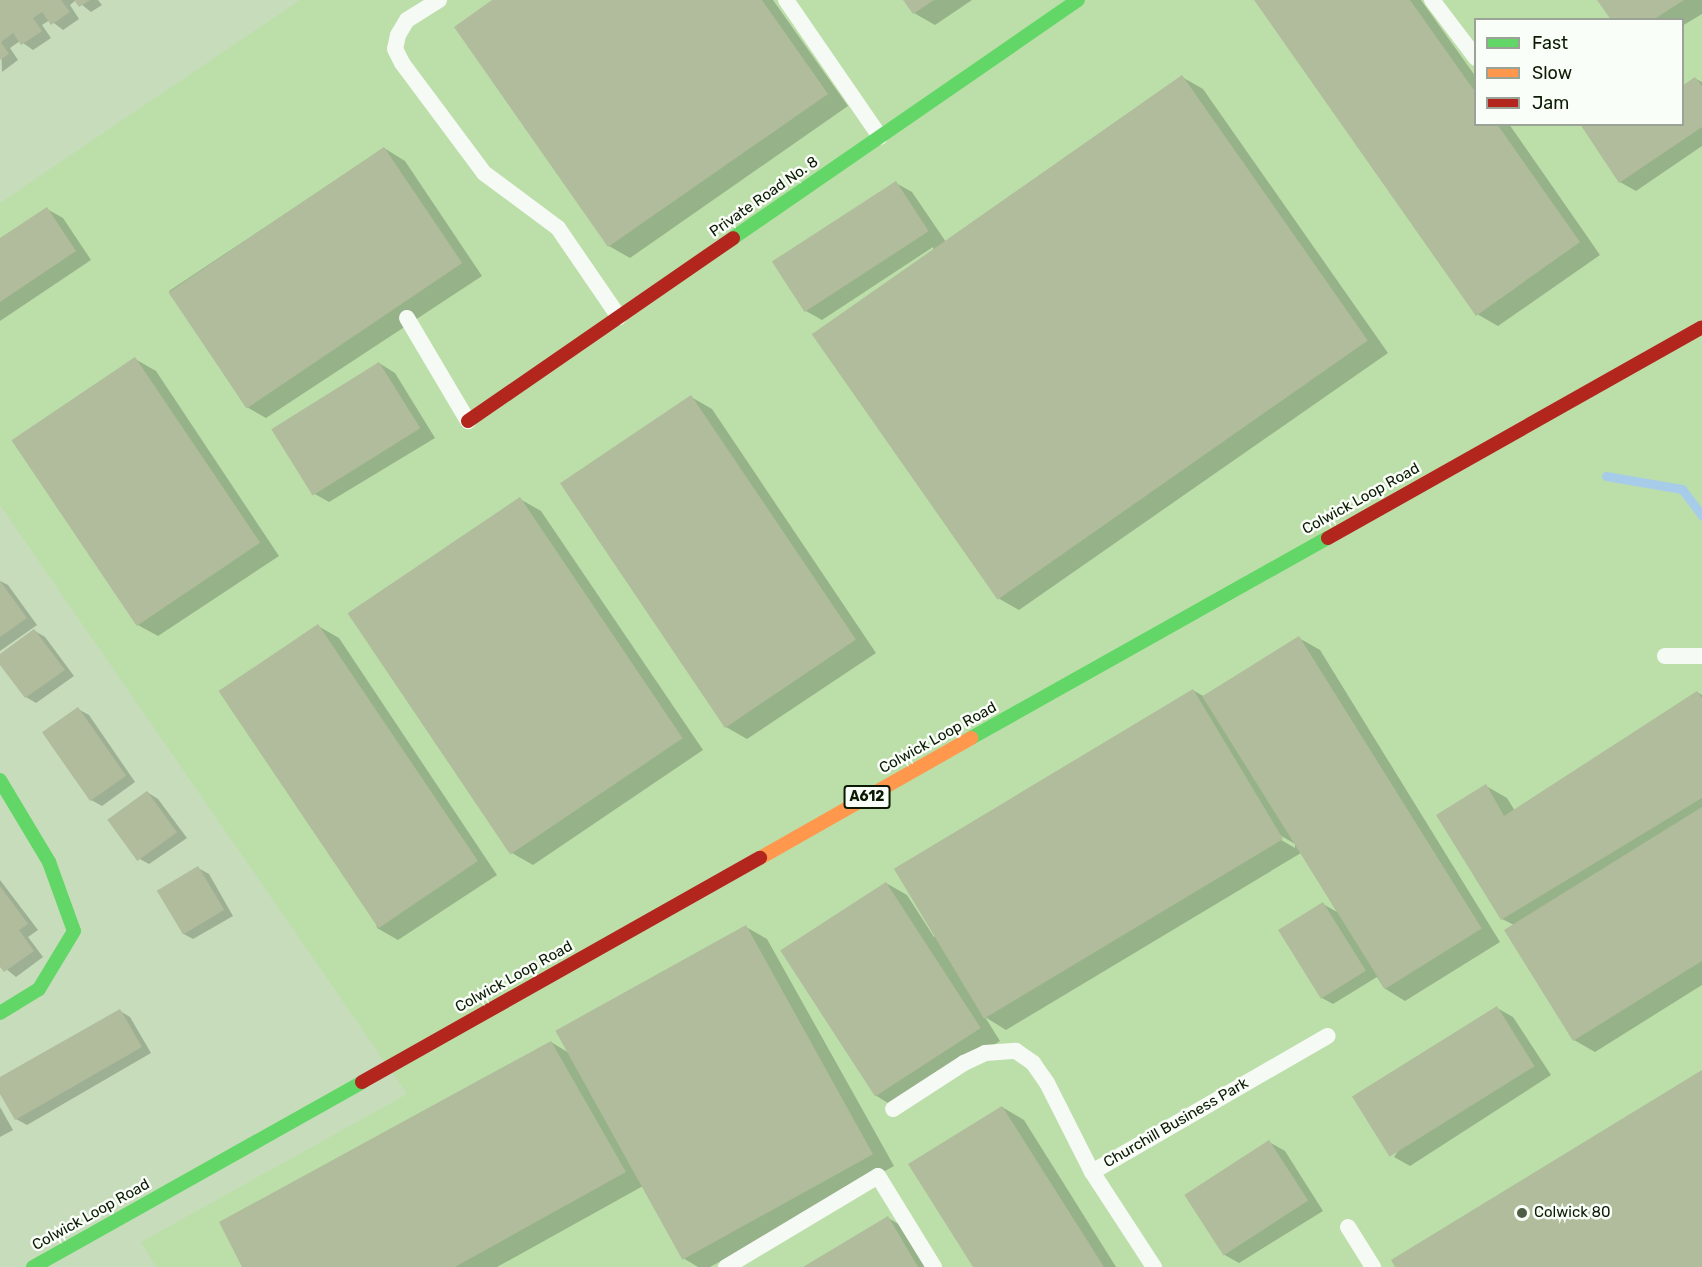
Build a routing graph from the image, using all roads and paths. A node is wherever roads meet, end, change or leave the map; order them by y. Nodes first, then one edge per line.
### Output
1 (439, 0) edge
2 (786, 0) edge
3 (1078, 0) edge
4 (1432, 0) edge
5 (1474, 55) edge
6 (880, 136) junction
7 (619, 317) junction
8 (407, 318) dead end
9 (1702, 327) edge
10 (468, 421) joint
11 (1665, 656) dead end
12 (1702, 656) edge
13 (0, 780) edge
14 (0, 1012) edge
15 (1328, 1036) dead end
16 (893, 1109) dead end
17 (1092, 1172) junction
18 (1348, 1227) dead end
19 (33, 1267) edge
20 (726, 1267) edge
21 (934, 1267) edge
22 (1154, 1267) edge
23 (1373, 1267) edge

1 - 7 lane
2 - 6 lane
3 - 6 main road, Private Road No. 8
4 - 5 lane
6 - 7 main road, Private Road No. 8
7 - 10 main road, Private Road No. 8
8 - 10 lane
9 - 19 main road, Colwick Loop Road / A612
11 - 12 lane
13 - 14 main road
15 - 17 lane, Churchill Business Park
16 - 17 lane
17 - 22 lane, Churchill Business Park
18 - 23 lane
20 - 21 lane

